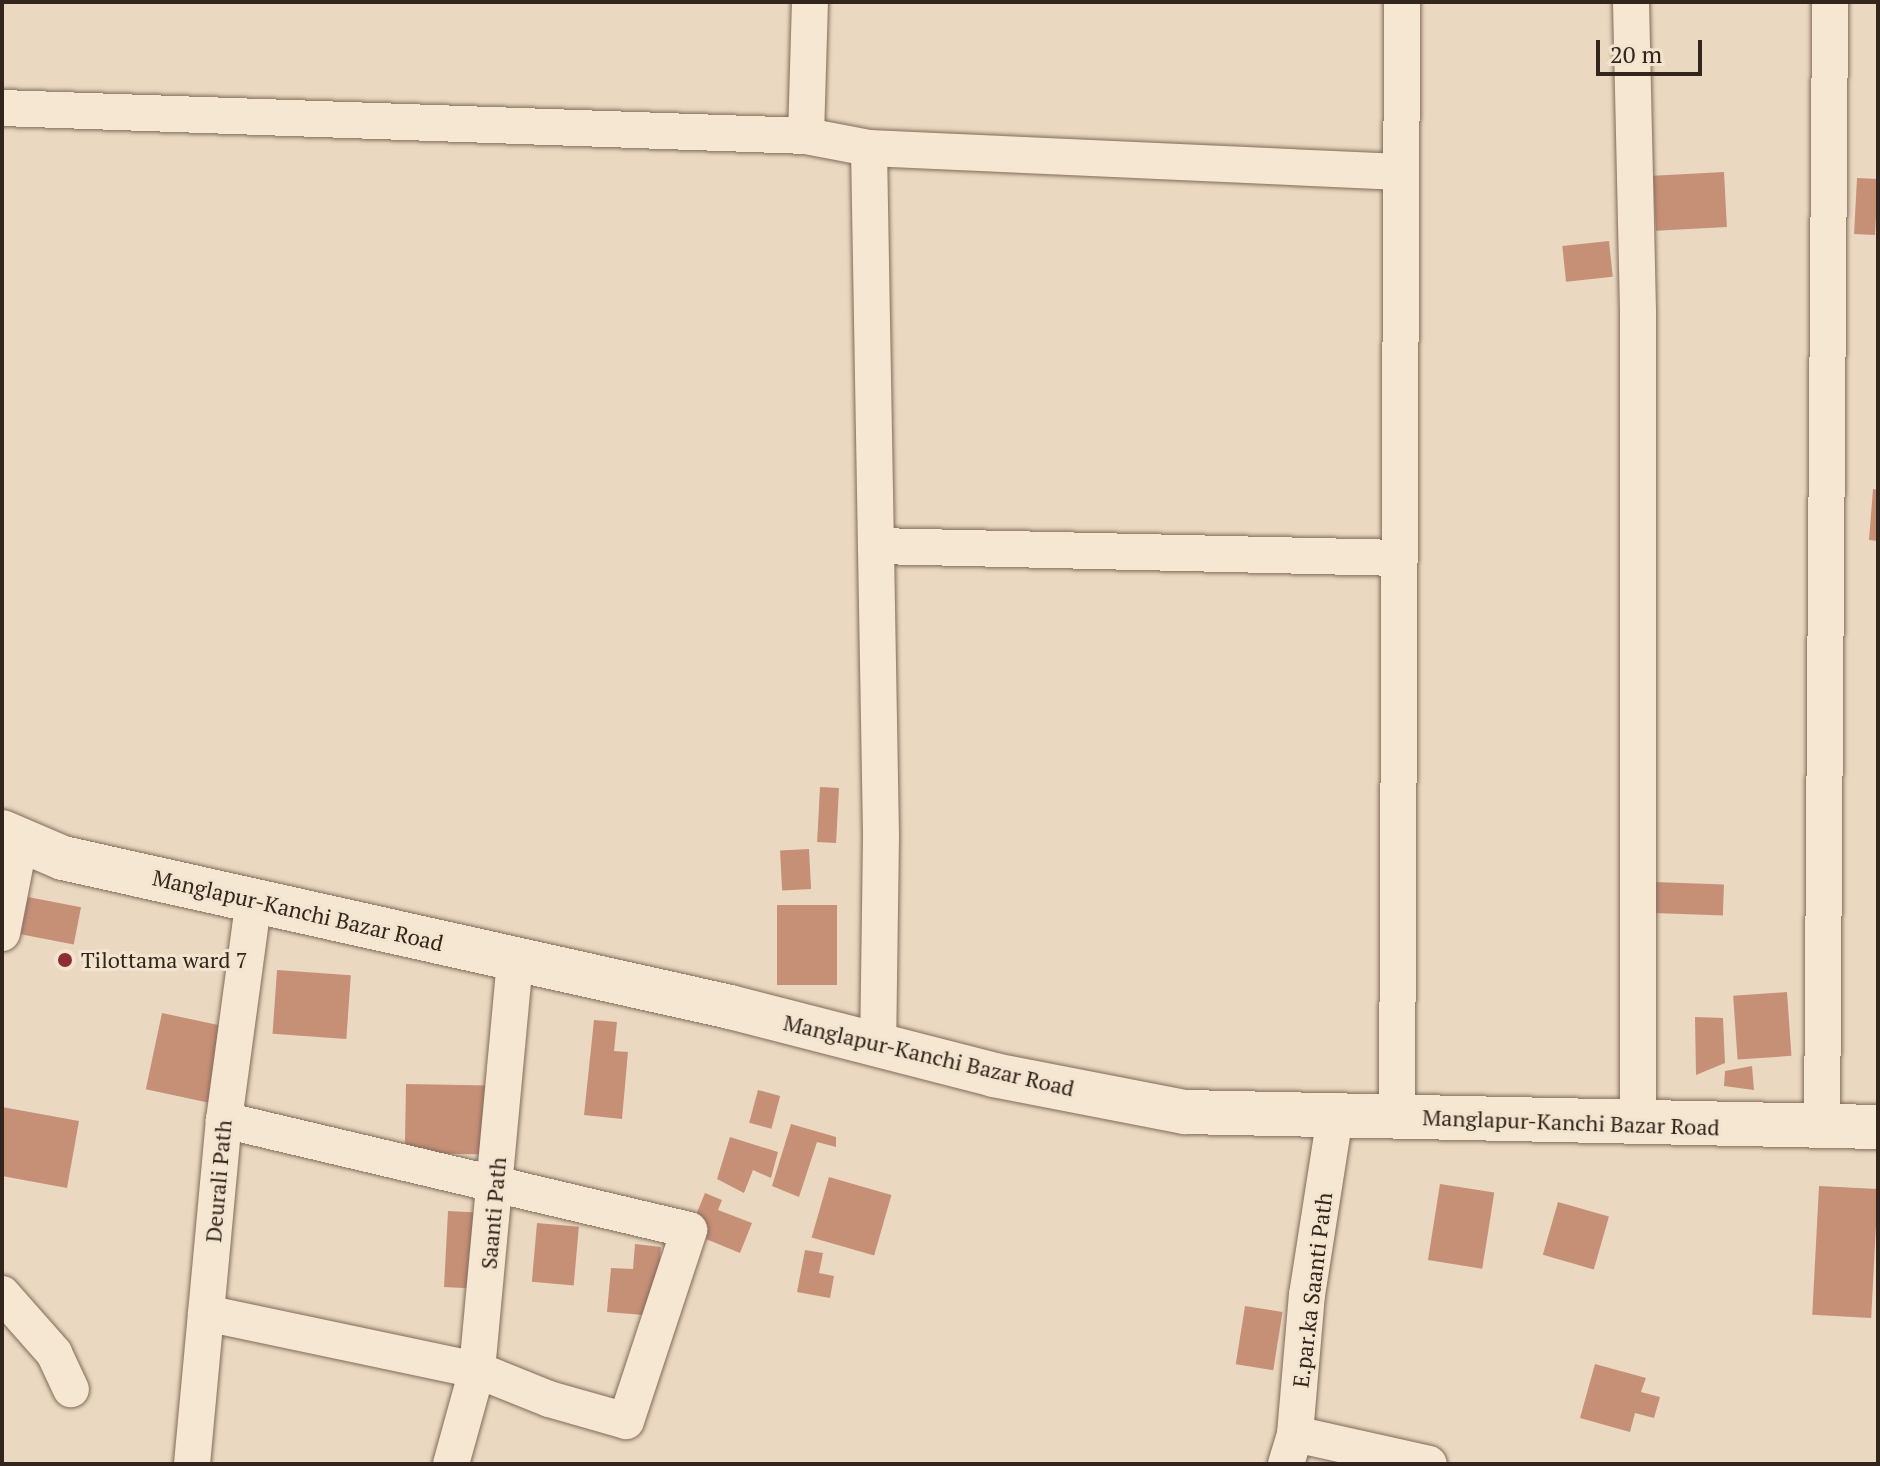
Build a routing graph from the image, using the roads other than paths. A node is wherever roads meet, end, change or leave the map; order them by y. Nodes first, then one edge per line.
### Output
1 (810, 2) edge
2 (1402, 2) edge
3 (1631, 2) edge
4 (1830, 2) edge
5 (2, 108) edge
6 (806, 136) junction
7 (869, 148) junction
8 (1400, 172) junction
9 (876, 546) junction
10 (1399, 558) junction
11 (11, 836) edge
12 (254, 898) junction
13 (2, 933) edge
14 (515, 959) junction
15 (878, 1043) junction
16 (1335, 1116) junction
17 (1397, 1117) junction
18 (224, 1120) junction
19 (1638, 1124) junction
20 (1878, 1127) edge
21 (1822, 1128) junction
22 (496, 1186) junction
23 (2, 1294) edge
24 (206, 1313) junction
25 (477, 1370) junction
26 (71, 1389) dead end
27 (1290, 1449) edge
28 (192, 1464) edge
29 (451, 1464) edge
30 (1429, 1464) edge

1 - 6 street
2 - 8 street
3 - 19 street
4 - 21 street
5 - 6 street
6 - 7 street
7 - 8 street
7 - 9 street
8 - 10 street
9 - 10 street
9 - 15 street
10 - 17 street
11 - 12 street, Manglapur-Kanchi Bazar Road
11 - 13 street
12 - 14 street, Manglapur-Kanchi Bazar Road
12 - 18 street, Deurali Path
14 - 15 street, Manglapur-Kanchi Bazar Road
14 - 22 street, Saanti Path
15 - 16 street, Manglapur-Kanchi Bazar Road
16 - 17 street, Manglapur-Kanchi Bazar Road
16 - 27 street, E.par.ka Saanti Path
17 - 19 street, Manglapur-Kanchi Bazar Road
18 - 22 street
18 - 24 street, Deurali Path
19 - 21 street, Manglapur-Kanchi Bazar Road
20 - 21 street, Manglapur-Kanchi Bazar Road
22 - 25 street, Saanti Path
22 - 25 street
23 - 26 street
24 - 25 street
24 - 28 street, Deurali Path
25 - 29 street, Saanti Path
27 - 30 street

